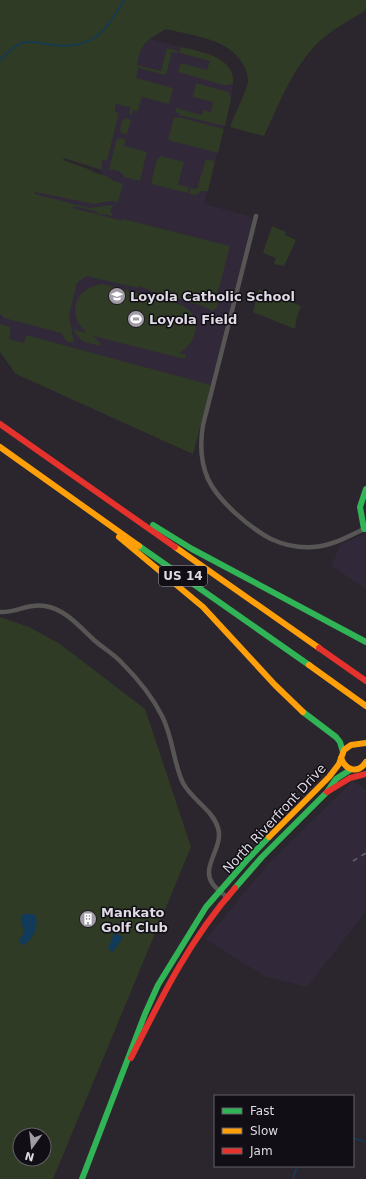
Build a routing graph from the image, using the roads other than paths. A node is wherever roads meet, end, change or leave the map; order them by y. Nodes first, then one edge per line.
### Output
1 (256, 216) dead end
2 (0, 424) edge
3 (0, 448) edge
4 (72, 475) junction
5 (366, 489) edge
6 (80, 504) junction
7 (365, 529) edge
8 (0, 612) edge
9 (366, 642) edge
10 (366, 681) edge
11 (366, 706) edge
12 (366, 743) edge
13 (342, 755) junction
14 (366, 762) edge
15 (358, 772) edge
16 (327, 792) junction
17 (220, 892) junction
18 (228, 898) junction
19 (120, 1081) junction
20 (82, 1179) edge

1 - 7 street
2 - 4 main road, US 14
3 - 6 main road, US 14
4 - 9 main road
4 - 10 main road, US 14
5 - 7 main road
6 - 11 main road, US 14
6 - 13 main road
8 - 17 street
12 - 13 main road
13 - 15 main road
13 - 17 main road, North Riverfront Drive
14 - 15 main road
15 - 16 main road
15 - 16 main road, North Riverfront Drive
16 - 18 main road, North Riverfront Drive
17 - 18 street
17 - 19 main road, North Riverfront Drive
18 - 19 main road, North Riverfront Drive
19 - 20 main road, North Riverfront Drive

